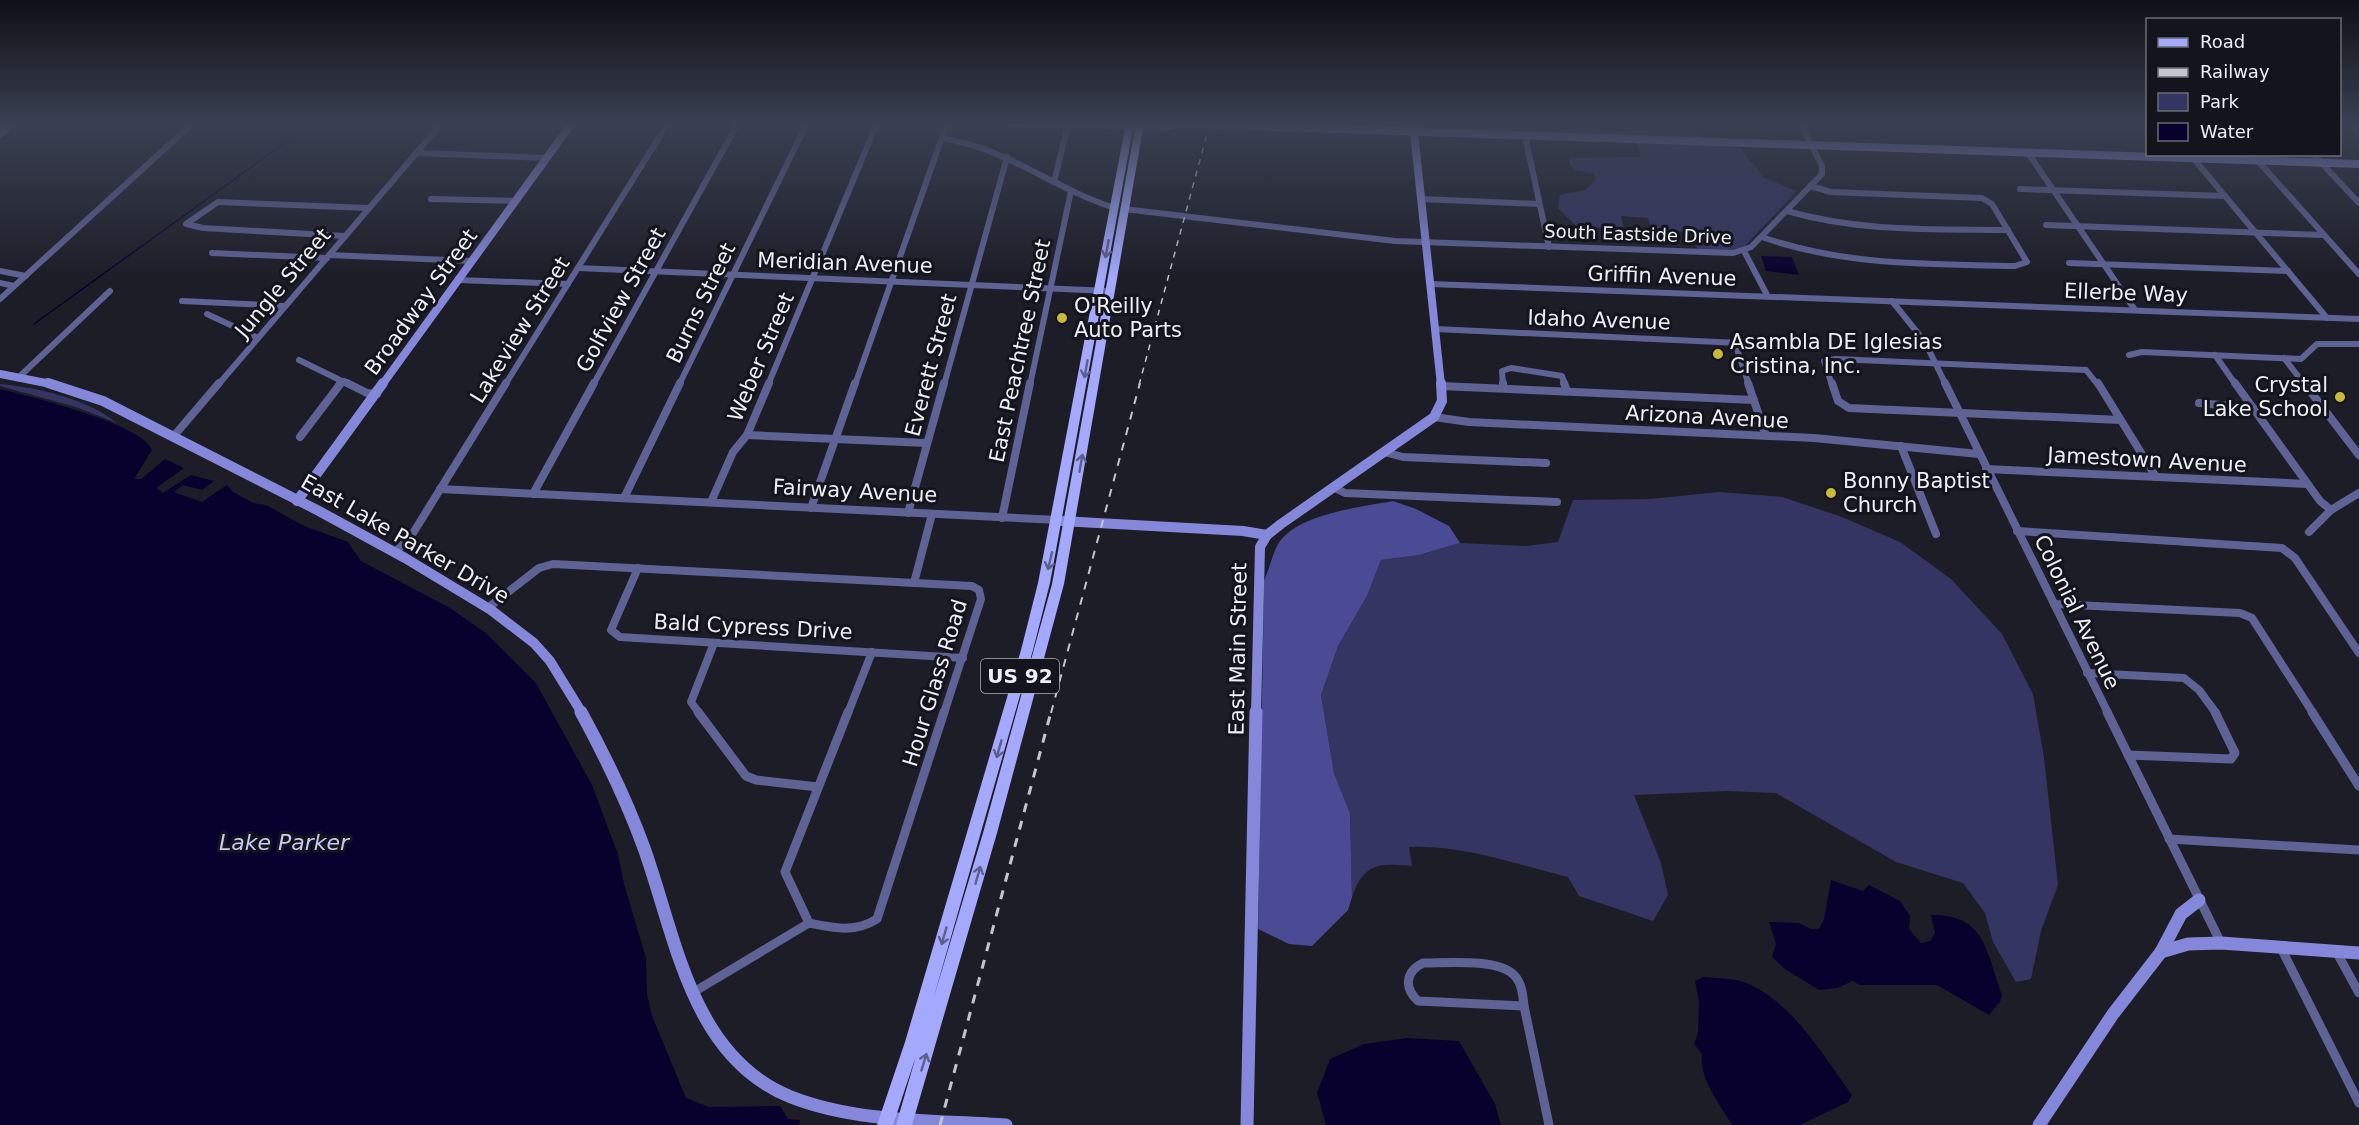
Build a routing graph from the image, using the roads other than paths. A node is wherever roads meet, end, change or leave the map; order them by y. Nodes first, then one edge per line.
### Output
1 (136, 176) edge
2 (397, 176) edge
3 (534, 176) edge
4 (635, 176) edge
5 (709, 176) edge
6 (781, 176) edge
7 (855, 176) edge
8 (928, 176) edge
9 (1002, 176) edge
10 (1042, 176) edge
11 (1056, 176) edge
12 (1126, 176) edge
13 (1419, 176) edge
14 (1533, 176) edge
15 (1819, 176) edge
16 (2043, 176) edge
17 (2207, 176) edge
18 (2271, 176) edge
19 (2333, 176) edge
20 (1054, 182) junction
21 (1810, 186) junction
22 (2020, 189) dead end
23 (1071, 191) junction
24 (2054, 191) junction
25 (2225, 196) junction
26 (431, 199) dead end
27 (1421, 199) junction
28 (516, 201) junction
29 (2359, 203) edge
30 (1539, 204) junction
31 (369, 208) junction
32 (1120, 209) junction
33 (1787, 211) junction
34 (2046, 225) dead end
35 (2079, 226) junction
36 (2008, 230) junction
37 (2256, 233) junction
38 (2324, 235) junction
39 (345, 236) junction
40 (1762, 237) junction
41 (1426, 243) junction
42 (1549, 247) junction
43 (1744, 251) junction
44 (212, 253) dead end
45 (328, 256) junction
46 (472, 261) junction
47 (2069, 263) dead end
48 (2104, 265) junction
49 (578, 268) junction
50 (0, 271) edge
51 (656, 271) junction
52 (2288, 271) junction
53 (2359, 274) edge
54 (733, 275) junction
55 (26, 276) junction
56 (812, 278) junction
57 (459, 280) junction
58 (891, 282) junction
59 (0, 284) edge
60 (568, 284) junction
61 (1430, 284) junction
62 (970, 285) junction
63 (14, 286) junction
64 (1050, 288) junction
65 (110, 291) dead end
66 (1105, 291) junction
67 (1767, 296) junction
68 (0, 299) edge
69 (182, 301) dead end
70 (1892, 302) junction
71 (285, 306) junction
72 (2135, 310) junction
73 (207, 314) dead end
74 (2327, 318) junction
75 (2359, 319) edge
76 (1435, 329) junction
77 (258, 338) junction
78 (1735, 343) junction
79 (1761, 344) dead end
80 (2359, 344) edge
81 (2129, 355) dead end
82 (2215, 355) junction
83 (2284, 358) junction
84 (299, 360) dead end
85 (1934, 363) junction
86 (0, 374) edge
87 (20, 377) junction
88 (344, 381) junction
89 (1441, 386) junction
90 (1503, 388) junction
91 (1567, 391) junction
92 (377, 394) junction
93 (1754, 400) junction
94 (2199, 404) dead end
95 (2253, 408) junction
96 (1959, 413) junction
97 (1434, 417) junction
98 (2120, 420) junction
99 (747, 435) junction
100 (1766, 436) junction
101 (173, 437) junction
102 (300, 437) dead end
103 (836, 438) junction
104 (926, 442) junction
105 (1901, 446) junction
106 (1384, 452) junction
107 (1979, 454) junction
108 (2359, 455) edge
109 (1546, 463) dead end
110 (1986, 470) junction
111 (2156, 477) junction
112 (2307, 484) junction
113 (1335, 488) junction
114 (440, 489) junction
115 (2359, 493) edge
116 (532, 494) junction
117 (624, 498) junction
118 (297, 501) junction
119 (711, 502) junction
120 (1557, 502) dead end
121 (811, 508) junction
122 (2331, 510) junction
123 (908, 513) junction
124 (932, 514) junction
125 (1002, 518) junction
126 (1064, 521) junction
127 (2017, 531) junction
128 (2309, 532) dead end
129 (1936, 534) dead end
130 (1267, 535) junction
131 (394, 552) junction
132 (638, 568) junction
133 (914, 583) junction
134 (2054, 604) junction
135 (489, 607) junction
136 (714, 643) junction
137 (1034, 651) junction
138 (872, 652) junction
139 (2359, 653) edge
140 (963, 658) junction
141 (2087, 673) junction
142 (2128, 755) junction
143 (2359, 786) edge
144 (818, 787) junction
145 (975, 831) junction
146 (990, 833) junction
147 (2169, 839) junction
148 (2359, 850) edge
149 (2199, 900) junction
150 (809, 923) junction
151 (2221, 944) junction
152 (2281, 948) junction
153 (2337, 951) junction
154 (2161, 952) junction
155 (2359, 952) edge
156 (692, 993) junction
157 (2359, 993) edge
158 (1524, 1006) junction
159 (2359, 1103) edge
160 (887, 1120) edge
161 (906, 1121) edge
162 (2044, 1122) edge
163 (1006, 1125) edge
164 (1248, 1125) edge
165 (1549, 1125) edge

1 - 55 street
2 - 31 street, Jungle Street
3 - 28 main road, Broadway Street
4 - 49 street, Lakeview Street
5 - 51 street, Golfview Street
6 - 54 street, Burns Street
7 - 56 street, Weber Street
8 - 58 street
9 - 62 street, Everett Street
10 - 20 street, South Eastside Drive
11 - 20 street
12 - 32 main road, US 92
13 - 27 main road
14 - 30 street
15 - 21 street, South Eastside Drive
16 - 24 street
17 - 25 street
18 - 38 street
19 - 29 street
20 - 23 street, South Eastside Drive
21 - 33 street, South Eastside Drive
21 - 36 street
22 - 24 street
23 - 32 street, South Eastside Drive
23 - 64 street, East Peachtree Street
24 - 25 street
24 - 35 street
25 - 37 street
26 - 28 street
27 - 30 street
27 - 41 main road
28 - 46 main road, Broadway Street
30 - 42 street
31 - 39 street, Jungle Street
31 - 39 street
32 - 41 street, South Eastside Drive
32 -> 66 main road, US 92
32 - 66 main road, US 92
33 - 36 street
33 - 40 street, South Eastside Drive
34 - 35 street
35 - 37 street
35 - 48 street
36 - 40 street
37 - 38 street
37 - 52 street
38 - 53 street
39 - 45 street, Jungle Street
40 - 43 street, South Eastside Drive
41 - 42 street, South Eastside Drive
41 - 61 main road
42 - 43 street, South Eastside Drive
43 - 67 street
44 - 45 street
45 - 46 street
45 - 71 street, Jungle Street
46 - 57 main road, Broadway Street
47 - 48 street
48 - 52 street
48 - 72 street
49 - 51 street, Meridian Avenue
49 - 60 street, Lakeview Street
50 - 55 street
51 - 54 street, Meridian Avenue
51 - 116 street, Golfview Street
52 - 74 street
54 - 56 street, Meridian Avenue
54 - 117 street, Burns Street
55 - 63 street
56 - 58 street, Meridian Avenue
56 - 99 street, Weber Street
57 - 60 street
57 - 92 main road, Broadway Street
58 - 62 street, Meridian Avenue
58 - 103 street
59 - 63 street
60 - 114 street, Lakeview Street
61 - 67 street, Griffin Avenue
61 - 76 main road
62 - 64 street, Meridian Avenue
62 - 104 street, Everett Street
63 - 68 street
64 - 66 street, Meridian Avenue
64 - 125 street, East Peachtree Street
65 - 87 street
66 - 126 main road, US 92
67 - 70 street, Griffin Avenue
69 - 71 street
70 - 72 street, Ellerbe Way
70 - 85 street, Colonial Avenue
71 - 77 street, Jungle Street
72 - 74 street, Ellerbe Way
73 - 77 street
74 - 75 street, Ellerbe Way
76 - 78 street, Idaho Avenue
76 - 89 main road
77 - 101 street, Jungle Street
78 - 79 street, Idaho Avenue
78 - 93 street
80 - 83 street
81 - 82 street
82 - 83 street
82 - 95 street
83 - 108 street
84 - 88 street
85 - 96 street, Colonial Avenue
85 - 96 street
85 - 98 street
86 - 87 main road, East Lake Parker Drive
87 - 101 main road, East Lake Parker Drive
88 - 92 street
88 - 102 street
89 - 90 street
89 - 97 main road
90 - 91 street
90 - 91 street
91 - 93 street
92 - 118 main road, Broadway Street
93 - 100 street
94 - 95 street
95 - 112 street
96 - 98 street
96 - 107 street, Colonial Avenue
97 - 100 street, Arizona Avenue
97 - 106 main road, East Main Street
98 - 111 street
99 - 103 street
99 - 119 street, Weber Street
100 - 105 street, Arizona Avenue
101 - 118 main road, East Lake Parker Drive
103 - 104 street
103 - 121 street
104 - 123 street, Everett Street
105 - 107 street, Arizona Avenue
105 - 129 street
106 - 109 street
106 - 113 main road, East Main Street
107 - 110 street, Colonial Avenue
110 - 111 street, Jamestown Avenue
110 - 127 street, Colonial Avenue
111 - 112 street, Jamestown Avenue
112 - 122 street
113 - 120 street
113 - 130 main road, East Main Street
114 - 116 street, Fairway Avenue
114 - 131 street, Lakeview Street
115 - 122 street
116 - 117 street, Fairway Avenue
117 - 119 street, Fairway Avenue
118 - 131 main road, East Lake Parker Drive
119 - 121 street, Fairway Avenue
121 - 123 street, Fairway Avenue
122 - 128 street
123 - 124 street, Fairway Avenue
124 - 125 street, Fairway Avenue
124 - 133 street
125 - 126 street, Fairway Avenue
126 - 130 main road, Fairway Avenue
126 - 137 main road, US 92
127 - 134 street, Colonial Avenue
127 - 139 street
130 - 164 main road, East Main Street
131 - 135 main road, East Lake Parker Drive
132 - 133 street, Hour Glass Road
132 - 135 street, Hour Glass Road
132 - 136 street, Bald Cypress Drive
133 - 140 street, Hour Glass Road
134 - 141 street, Colonial Avenue
134 - 143 street
135 - 156 main road, East Lake Parker Drive
136 - 138 street, Bald Cypress Drive
136 - 144 street
137 -> 145 main road, US 92
137 - 146 main road, US 92
138 - 140 street, Bald Cypress Drive
138 - 144 street
140 - 150 street, Hour Glass Road
141 - 142 street, Colonial Avenue
141 - 142 street
142 - 147 street, Colonial Avenue
144 - 150 street
145 - 146 main road
145 -> 160 main road, US 92
161 -> 146 main road, US 92
147 - 148 street
147 - 149 street, Colonial Avenue
149 - 151 street, Colonial Avenue
149 - 154 main road
150 - 156 street
151 - 152 main road
151 - 154 main road
152 - 153 main road
152 - 159 street
153 - 155 main road
153 - 157 street
154 - 162 main road
156 - 160 main road, East Lake Parker Drive
158 - 158 street
158 - 165 street
160 - 161 main road, East Lake Parker Drive
161 - 163 main road, East Lake Parker Drive

